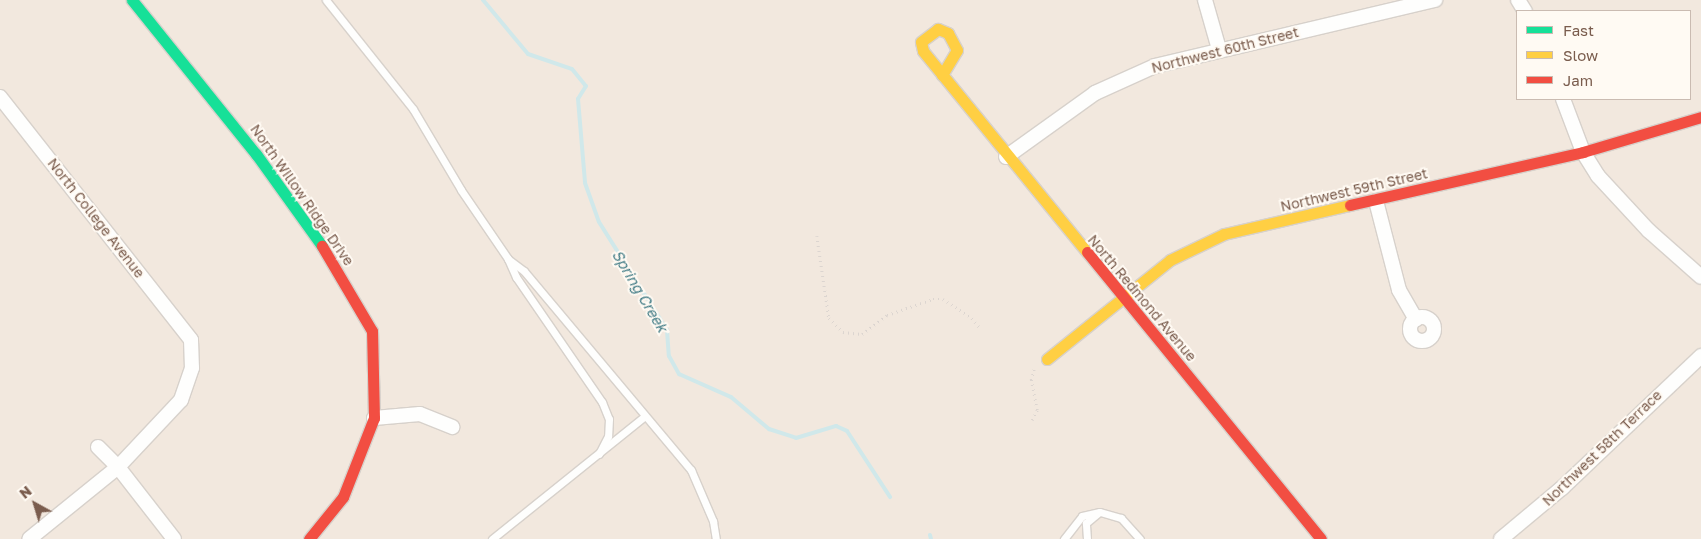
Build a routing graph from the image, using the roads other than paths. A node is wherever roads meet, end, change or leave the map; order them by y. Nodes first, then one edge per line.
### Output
1 (132, 0) edge
2 (326, 0) edge
3 (1205, 0) edge
4 (1435, 0) edge
5 (1219, 49) junction
6 (942, 74) dead end
7 (0, 97) edge
8 (1563, 100) edge
9 (1701, 117) edge
10 (1583, 152) junction
11 (1006, 157) junction
12 (1376, 201) junction
13 (508, 259) junction
14 (1701, 277) edge
15 (1122, 297) junction
16 (1416, 319) dead end
17 (1701, 356) edge
18 (1047, 359) road end
19 (644, 417) junction
20 (374, 418) junction
21 (453, 427) dead end
22 (98, 447) dead end
23 (599, 454) junction
24 (118, 467) junction
25 (1100, 512) junction
26 (29, 539) edge
27 (174, 539) edge
28 (309, 539) edge
29 (492, 539) edge
30 (716, 539) edge
31 (1064, 539) edge
32 (1087, 539) edge
33 (1140, 539) edge
34 (1321, 539) edge
35 (1501, 539) edge

1 - 20 street, North Willow Ridge Drive
2 - 13 lane
3 - 5 street
4 - 5 street, Northwest 60th Street
5 - 11 street, Northwest 60th Street
6 - 11 street, North Redmond Avenue
7 - 24 street, North College Avenue
8 - 10 street
9 - 10 street, Northwest 59th Street
10 - 12 street, Northwest 59th Street
10 - 14 street
11 - 15 street, North Redmond Avenue
12 - 15 street, Northwest 59th Street
12 - 16 street
13 - 19 lane
13 - 23 lane
15 - 18 street, Northwest 59th Street
15 - 34 street, North Redmond Avenue
17 - 35 street, Northwest 58th Terrace
19 - 23 lane
19 - 30 lane
20 - 21 street
20 - 28 street, North Willow Ridge Drive
22 - 24 street
23 - 29 lane
24 - 26 street
24 - 27 street
25 - 31 lane
25 - 32 lane
25 - 33 lane

